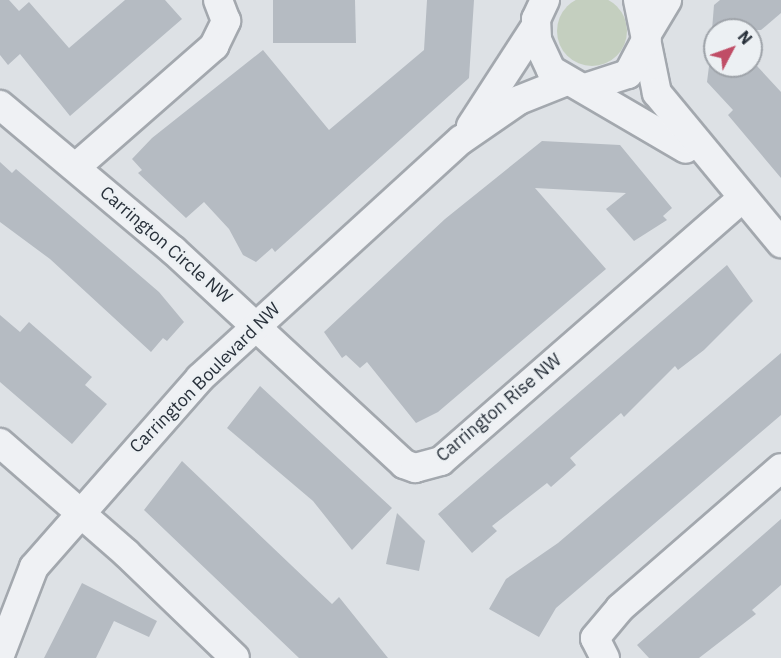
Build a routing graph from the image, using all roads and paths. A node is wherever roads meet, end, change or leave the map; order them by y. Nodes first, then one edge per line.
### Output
1 (218, 0) edge
2 (638, 0) edge
3 (667, 0) edge
4 (537, 11) edge
5 (648, 34) junction
6 (578, 84) junction
7 (0, 105) edge
8 (461, 140) junction
9 (76, 167) junction
10 (736, 191) junction
11 (781, 243) edge
12 (256, 324) junction
13 (0, 443) edge
14 (781, 468) edge
15 (80, 512) junction
16 (0, 655) edge
17 (235, 658) edge
18 (605, 658) edge

1 - 9 street
2 - 5 street
3 - 5 street
4 - 6 street
4 - 8 street, Carrington Boulevard NW
5 - 6 street, Carrington Boulevard NW
5 - 10 street
6 - 8 street, Carrington Boulevard NW
6 - 10 street
7 - 9 street, Carrington Circle NW
8 - 12 street, Carrington Boulevard NW
9 - 12 street, Carrington Circle NW
10 - 11 street
10 - 12 street, Carrington Rise NW
12 - 15 street, Carrington Boulevard NW
13 - 15 street
14 - 18 street
15 - 16 street, Carrington Boulevard NW
15 - 17 street

